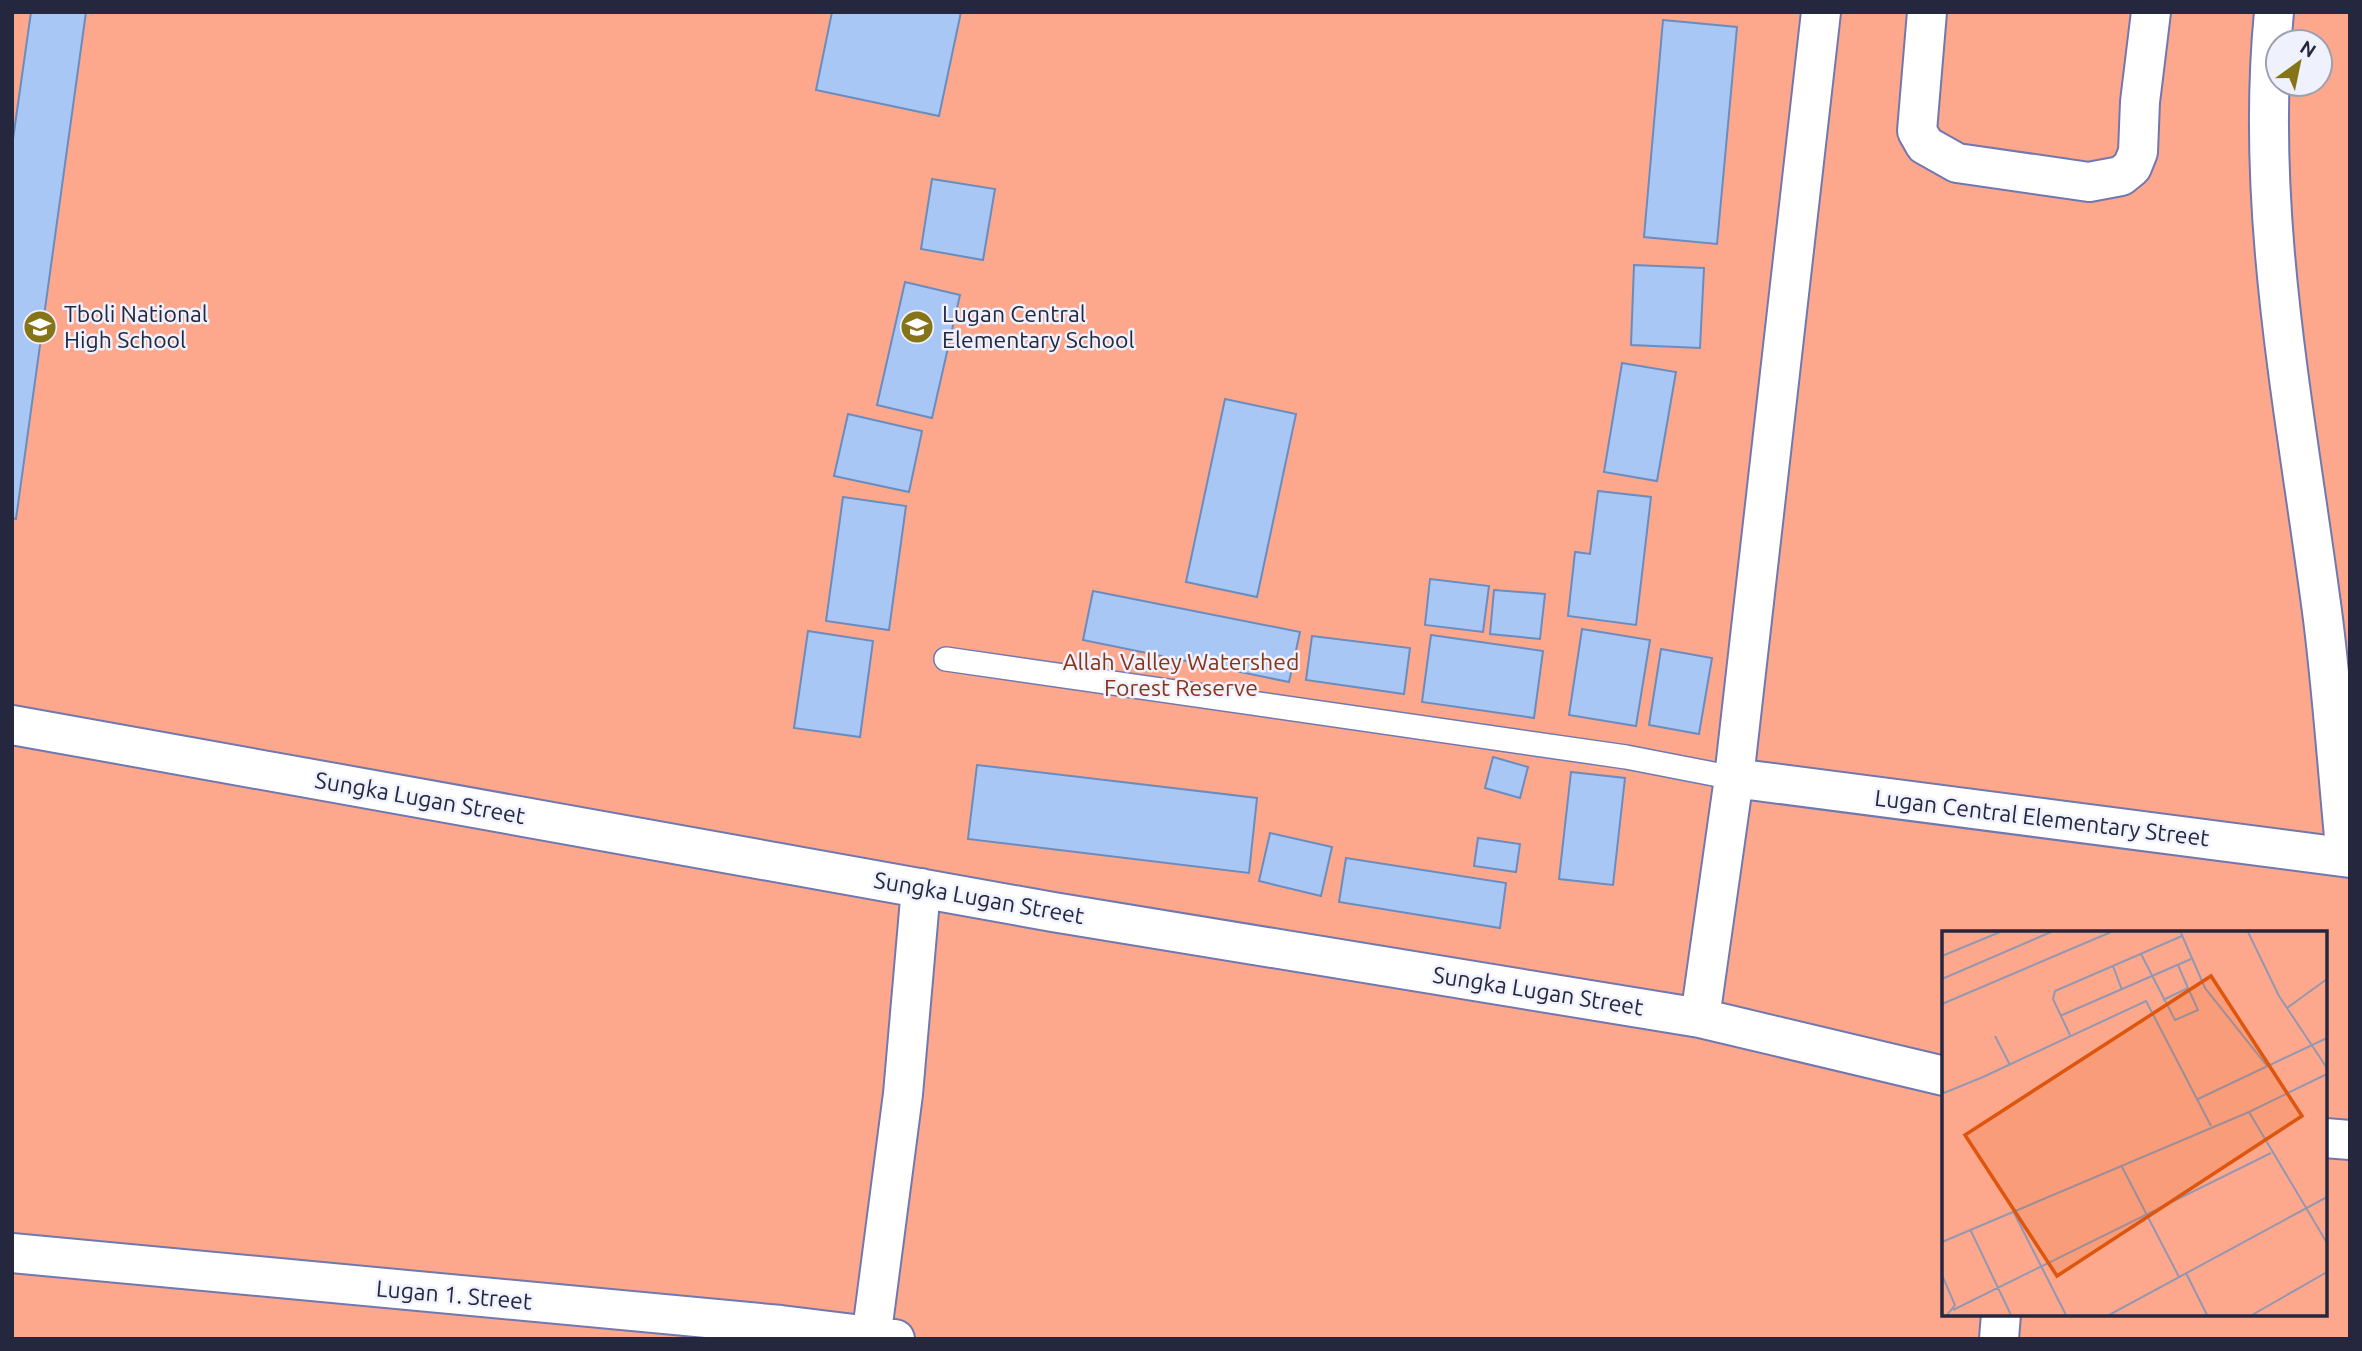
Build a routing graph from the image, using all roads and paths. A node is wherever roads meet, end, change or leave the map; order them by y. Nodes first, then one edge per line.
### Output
1 (1821, 12) edge
2 (1927, 12) edge
3 (2151, 12) edge
4 (2274, 12) edge
5 (946, 659) dead end
6 (12, 725) edge
7 (1734, 778) junction
8 (2348, 858) edge
9 (921, 888) junction
10 (1700, 1018) junction
11 (1942, 1076) edge
12 (2327, 1138) edge
13 (2350, 1140) edge
14 (12, 1253) edge
15 (2001, 1316) edge
16 (879, 1338) edge
17 (1999, 1339) edge

1 - 7 street
2 - 3 street
4 - 8 street
5 - 7 lane
6 - 9 street, Sungka Lugan Street
7 - 8 street, Lugan Central Elementary Street
7 - 10 street
9 - 10 street, Sungka Lugan Street
9 - 16 street
10 - 11 street, Sungka Lugan Street
12 - 13 street
14 - 16 street, Lugan 1. Street
15 - 17 street

